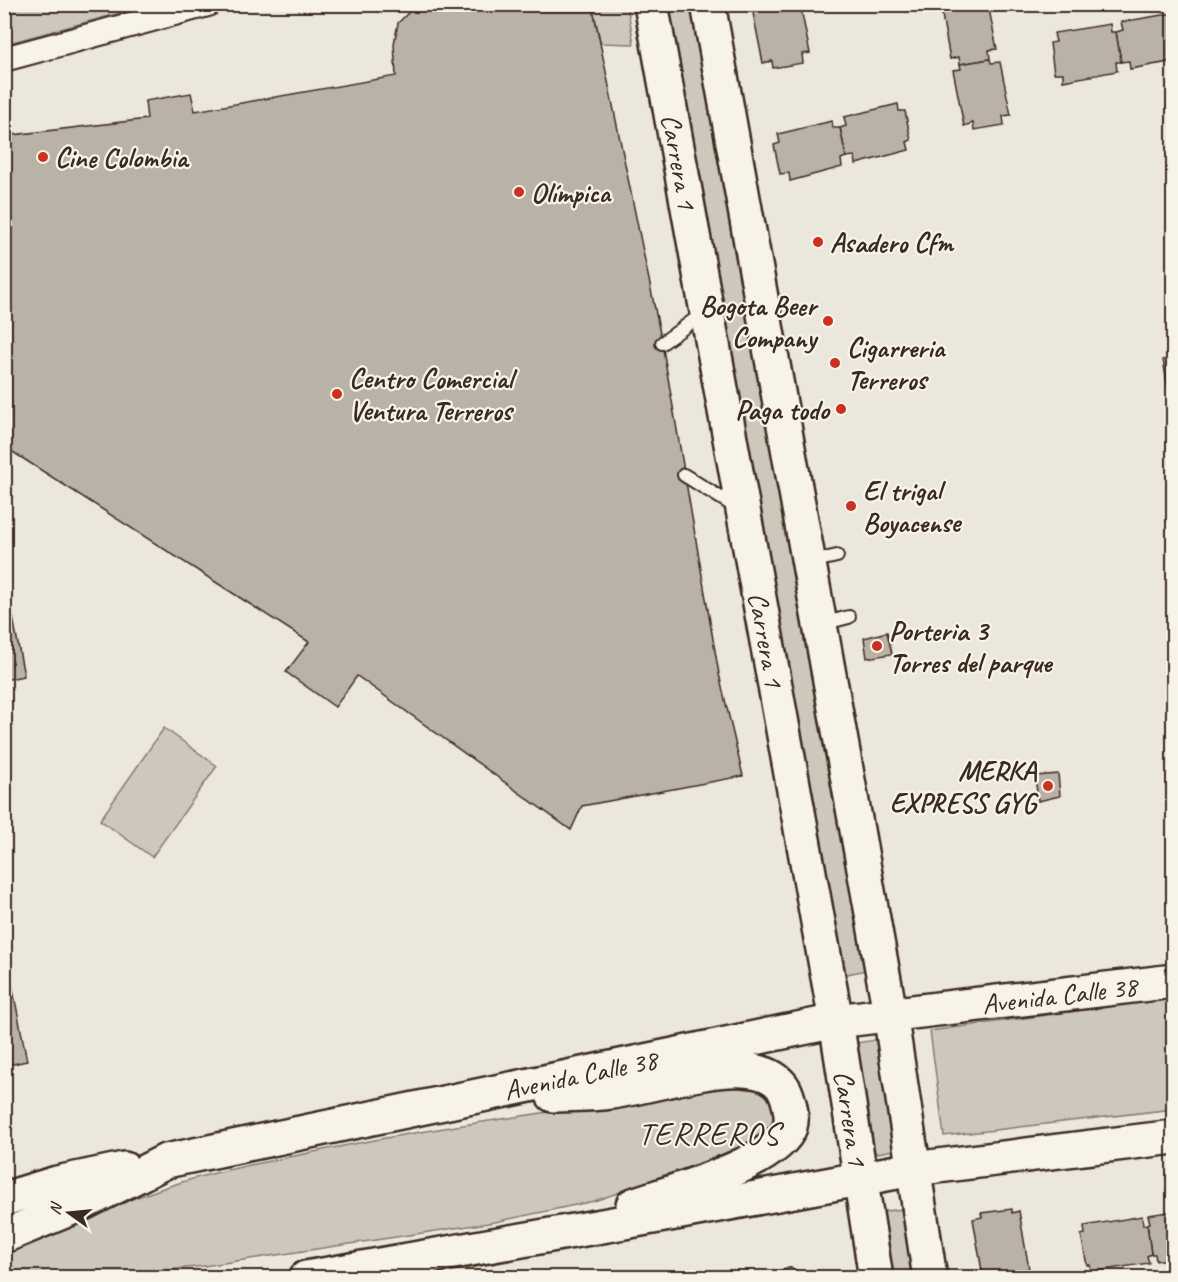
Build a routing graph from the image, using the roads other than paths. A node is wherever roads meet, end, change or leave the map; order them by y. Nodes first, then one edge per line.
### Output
1 (208, 4) edge
2 (651, 4) edge
3 (708, 4) edge
4 (4, 59) edge
5 (707, 311) junction
6 (662, 343) dead end
7 (684, 475) dead end
8 (743, 512) junction
9 (1173, 981) edge
10 (890, 1013) junction
11 (836, 1021) junction
12 (440, 1102) junction
13 (1173, 1137) edge
14 (166, 1161) junction
15 (913, 1169) junction
16 (861, 1179) junction
17 (4, 1199) edge
18 (555, 1233) junction
19 (4, 1236) edge
20 (306, 1278) edge
21 (781, 1278) edge
22 (794, 1278) edge
23 (876, 1278) edge
24 (930, 1278) edge

1 - 4 street
2 - 5 main road, Carrera 1
3 - 10 main road, Carrera 1
5 - 6 lane
5 - 8 main road, Carrera 1
7 - 8 lane
8 - 11 main road, Carrera 1
9 - 10 main road, Avenida Calle 38
10 - 11 main road, Avenida Calle 38
10 - 15 main road, Carrera 1
11 - 12 main road, Avenida Calle 38
11 - 16 main road, Carrera 1
12 - 14 main road, Avenida Calle 38
12 - 18 main road
13 - 15 main road
14 - 17 main road
14 - 19 main road, Avenida Calle 38
15 - 16 main road
15 - 24 main road, Carrera 1
16 - 18 main road
16 - 23 main road, Carrera 1
18 - 20 main road
21 - 22 lane

